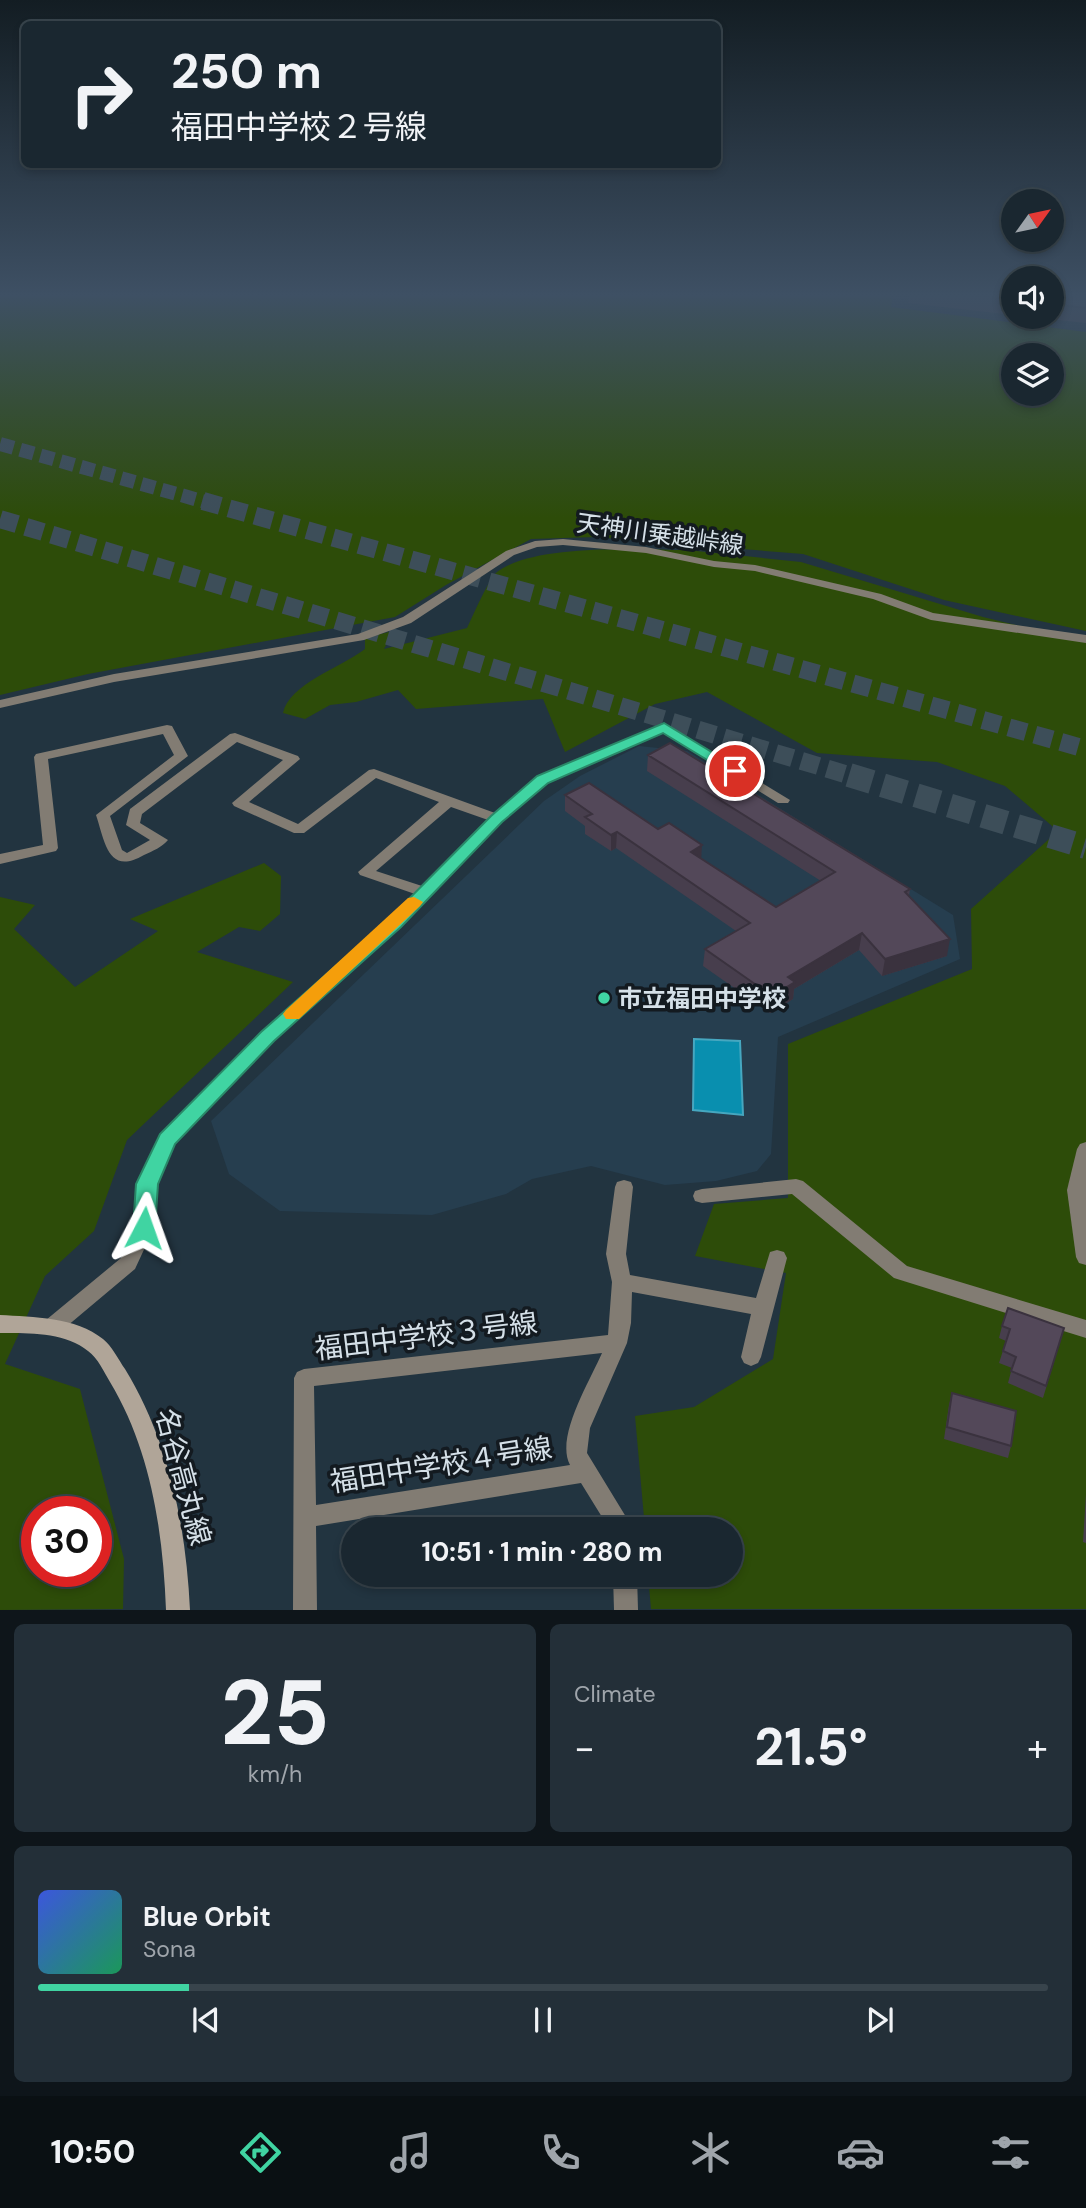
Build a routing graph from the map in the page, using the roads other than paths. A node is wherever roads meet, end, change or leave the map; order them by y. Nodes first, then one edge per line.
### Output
1 (1086, 639) edge
2 (0, 704) edge
3 (783, 800) dead end
4 (449, 801) junction
5 (496, 819) junction
6 (0, 859) edge
7 (424, 892) junction
8 (1086, 1149) edge
9 (624, 1186) dead end
10 (702, 1196) dead end
11 (1086, 1257) edge
12 (777, 1258) dead end
13 (622, 1282) junction
14 (763, 1308) junction
15 (0, 1324) edge
16 (53, 1326) junction
17 (1086, 1329) edge
18 (617, 1343) junction
19 (751, 1357) dead end
20 (587, 1472) junction
21 (305, 1517) junction
22 (615, 1517) edge
23 (625, 1587) edge
24 (178, 1609) edge
25 (305, 1609) edge
26 (626, 1609) edge

1 - 2 street, 天神川乗越峠線
3 - 5 street
4 - 5 street
4 - 6 street
4 - 7 street
5 - 7 street
7 - 16 street
8 - 11 street
9 - 13 street
10 - 17 street
12 - 14 street
13 - 14 street
13 - 18 street
14 - 19 street
15 - 16 street, 名谷高丸線
16 - 24 street, 名谷高丸線
18 - 20 street
18 - 21 street, 福田中学校３号線
20 - 21 street, 福田中学校４号線
20 - 22 street
21 - 25 street, 福田中学校３号線
23 - 26 street

